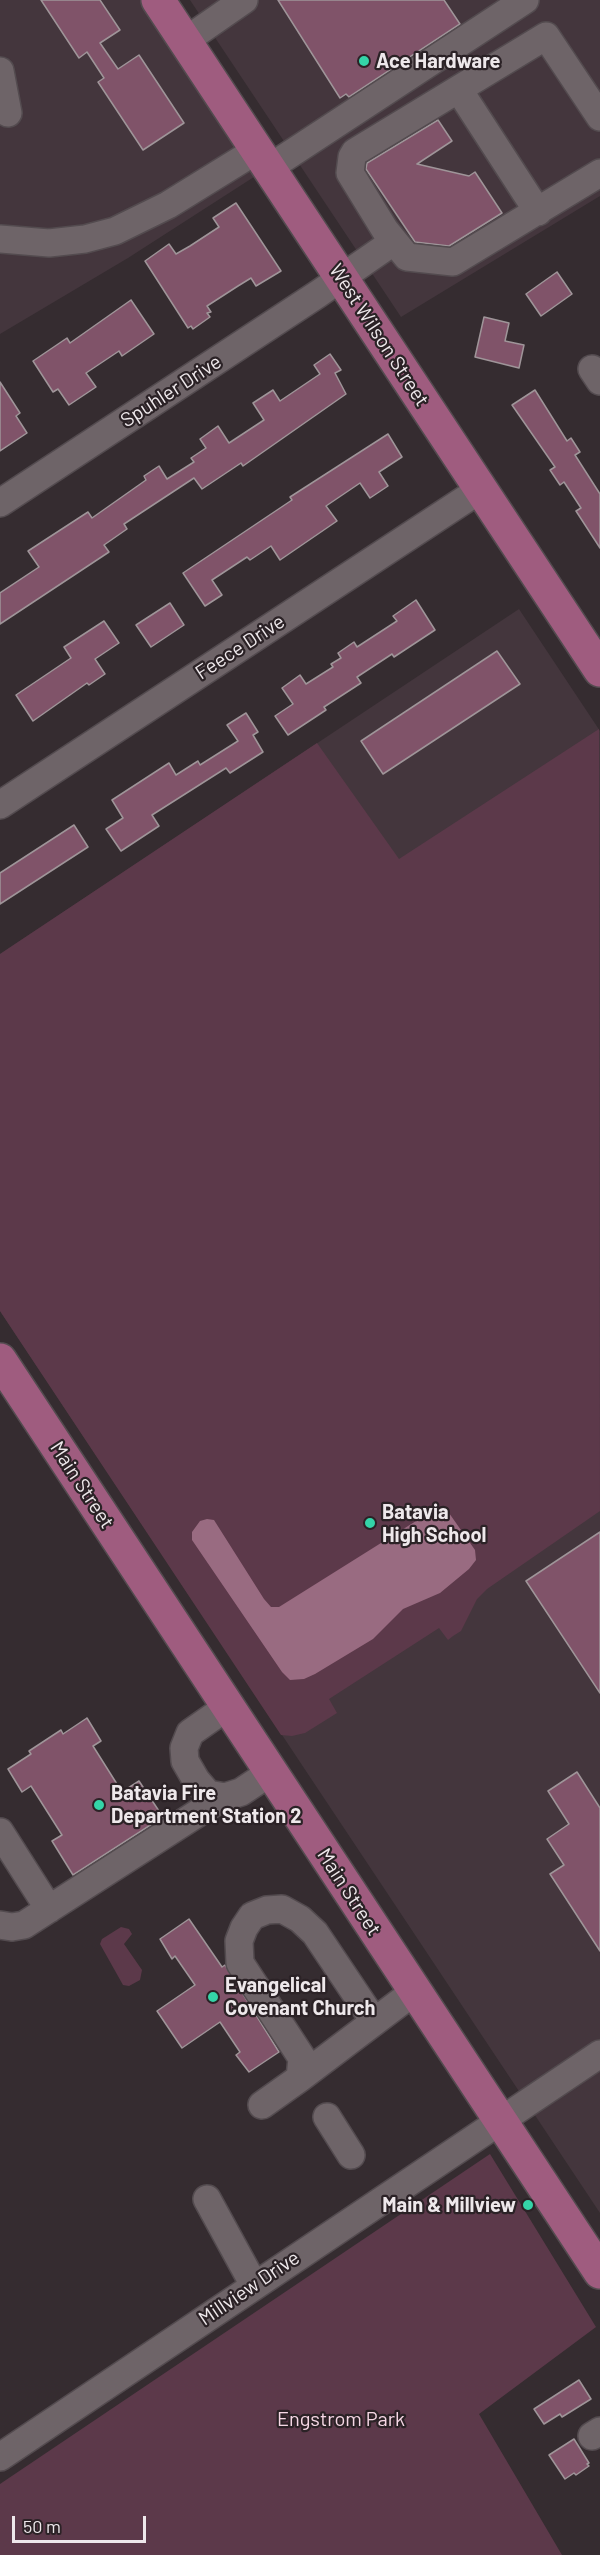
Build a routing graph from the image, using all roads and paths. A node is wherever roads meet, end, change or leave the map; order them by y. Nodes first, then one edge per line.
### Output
1 (158, 0) edge
2 (244, 0) edge
3 (525, 1) edge
4 (546, 36) junction
5 (185, 40) junction
6 (0, 71) edge
7 (459, 90) junction
8 (5, 109) edge
9 (600, 117) edge
10 (263, 159) junction
11 (600, 173) edge
12 (538, 212) junction
13 (0, 239) edge
14 (393, 242) junction
15 (341, 278) junction
16 (480, 489) junction
17 (0, 503) edge
18 (600, 670) edge
19 (0, 805) edge
20 (0, 1360) edge
21 (227, 1707) junction
22 (271, 1772) junction
23 (223, 1797) junction
24 (0, 1832) edge
25 (49, 1910) junction
26 (0, 1925) edge
27 (415, 1991) junction
28 (374, 2021) junction
29 (600, 2054) edge
30 (300, 2078) junction
31 (262, 2105) dead end
32 (327, 2117) dead end
33 (500, 2121) junction
34 (351, 2155) dead end
35 (207, 2199) dead end
36 (600, 2272) edge
37 (254, 2285) junction
38 (0, 2457) edge

1 - 5 main road, West Wilson Street
2 - 5 street
3 - 4 street
3 - 10 street
4 - 7 street
4 - 9 street
5 - 10 main road, West Wilson Street
6 - 8 street
7 - 12 street
7 - 14 street
10 - 13 street
10 - 15 main road, West Wilson Street
11 - 12 street
12 - 14 street
14 - 15 street, Spuhler Drive
15 - 16 main road, West Wilson Street
15 - 17 street, Spuhler Drive
16 - 18 main road, West Wilson Street
16 - 19 street, Feece Drive
20 - 21 main road, Main Street
21 - 22 main road, Main Street
21 - 23 street
22 - 23 street
22 - 27 main road, Main Street
23 - 25 street
24 - 25 street
25 - 26 street
27 - 28 street
27 - 33 main road, Main Street
28 - 30 street
28 - 30 street
29 - 33 street, Millview Drive
30 - 31 street
32 - 34 street
33 - 36 main road, Main Street
33 - 37 street, Millview Drive
35 - 37 street
37 - 38 street, Millview Drive

